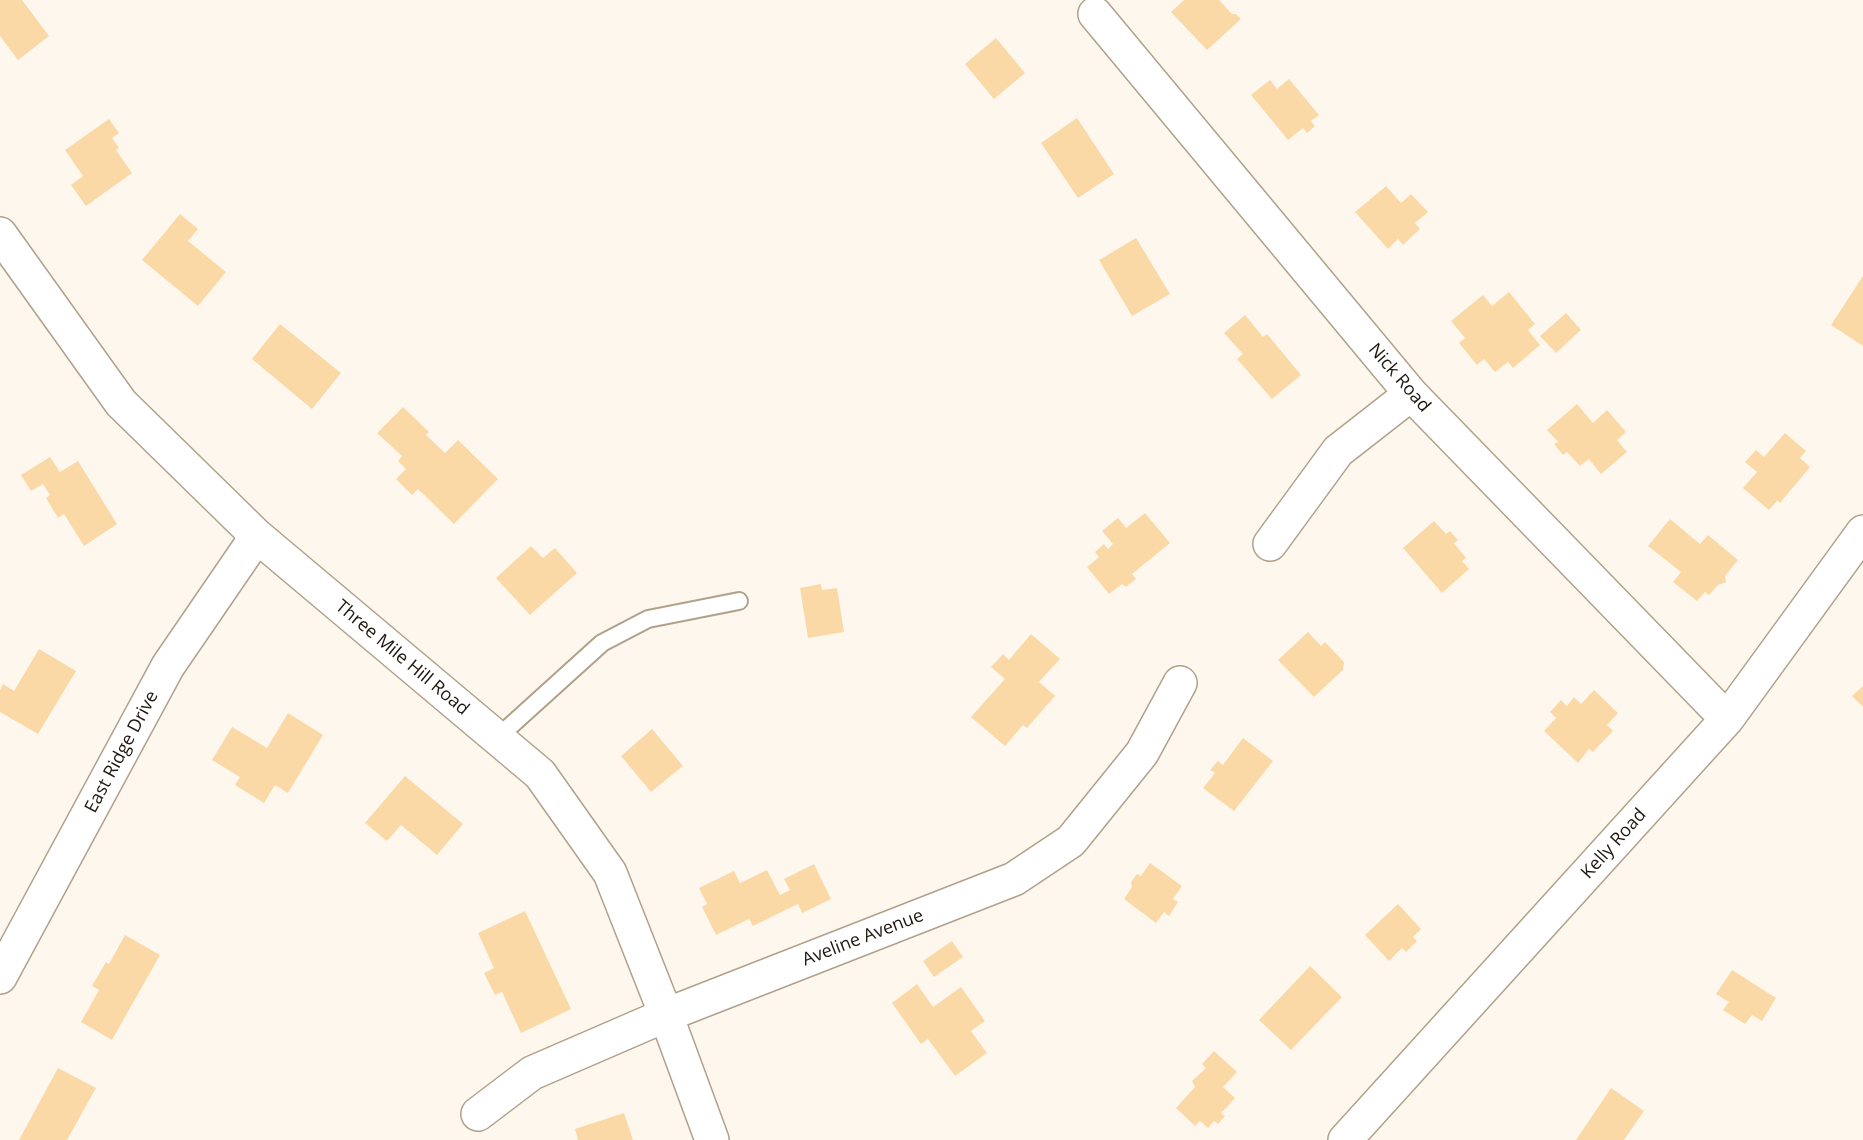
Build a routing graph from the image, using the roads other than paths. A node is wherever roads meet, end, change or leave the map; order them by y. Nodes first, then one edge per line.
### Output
1 (1095, 14) dead end
2 (0, 234) edge
3 (1411, 394) junction
4 (1863, 532) edge
5 (257, 536) junction
6 (1270, 544) dead end
7 (739, 601) dead end
8 (1180, 683) dead end
9 (1727, 719) junction
10 (497, 738) junction
11 (0, 977) edge
12 (666, 1015) junction
13 (478, 1114) dead end
14 (712, 1140) edge
15 (1345, 1140) edge

1 - 3 street, Nick Road
2 - 5 street, Three Mile Hill Road
3 - 6 street
3 - 9 street, Nick Road
4 - 9 street, Kelly Road
5 - 10 street, Three Mile Hill Road
5 - 11 street, East Ridge Drive
7 - 10 lane
8 - 12 street, Aveline Avenue
9 - 15 street, Kelly Road
10 - 12 street, Three Mile Hill Road
12 - 13 street, Aveline Avenue
12 - 14 street, Three Mile Hill Road

